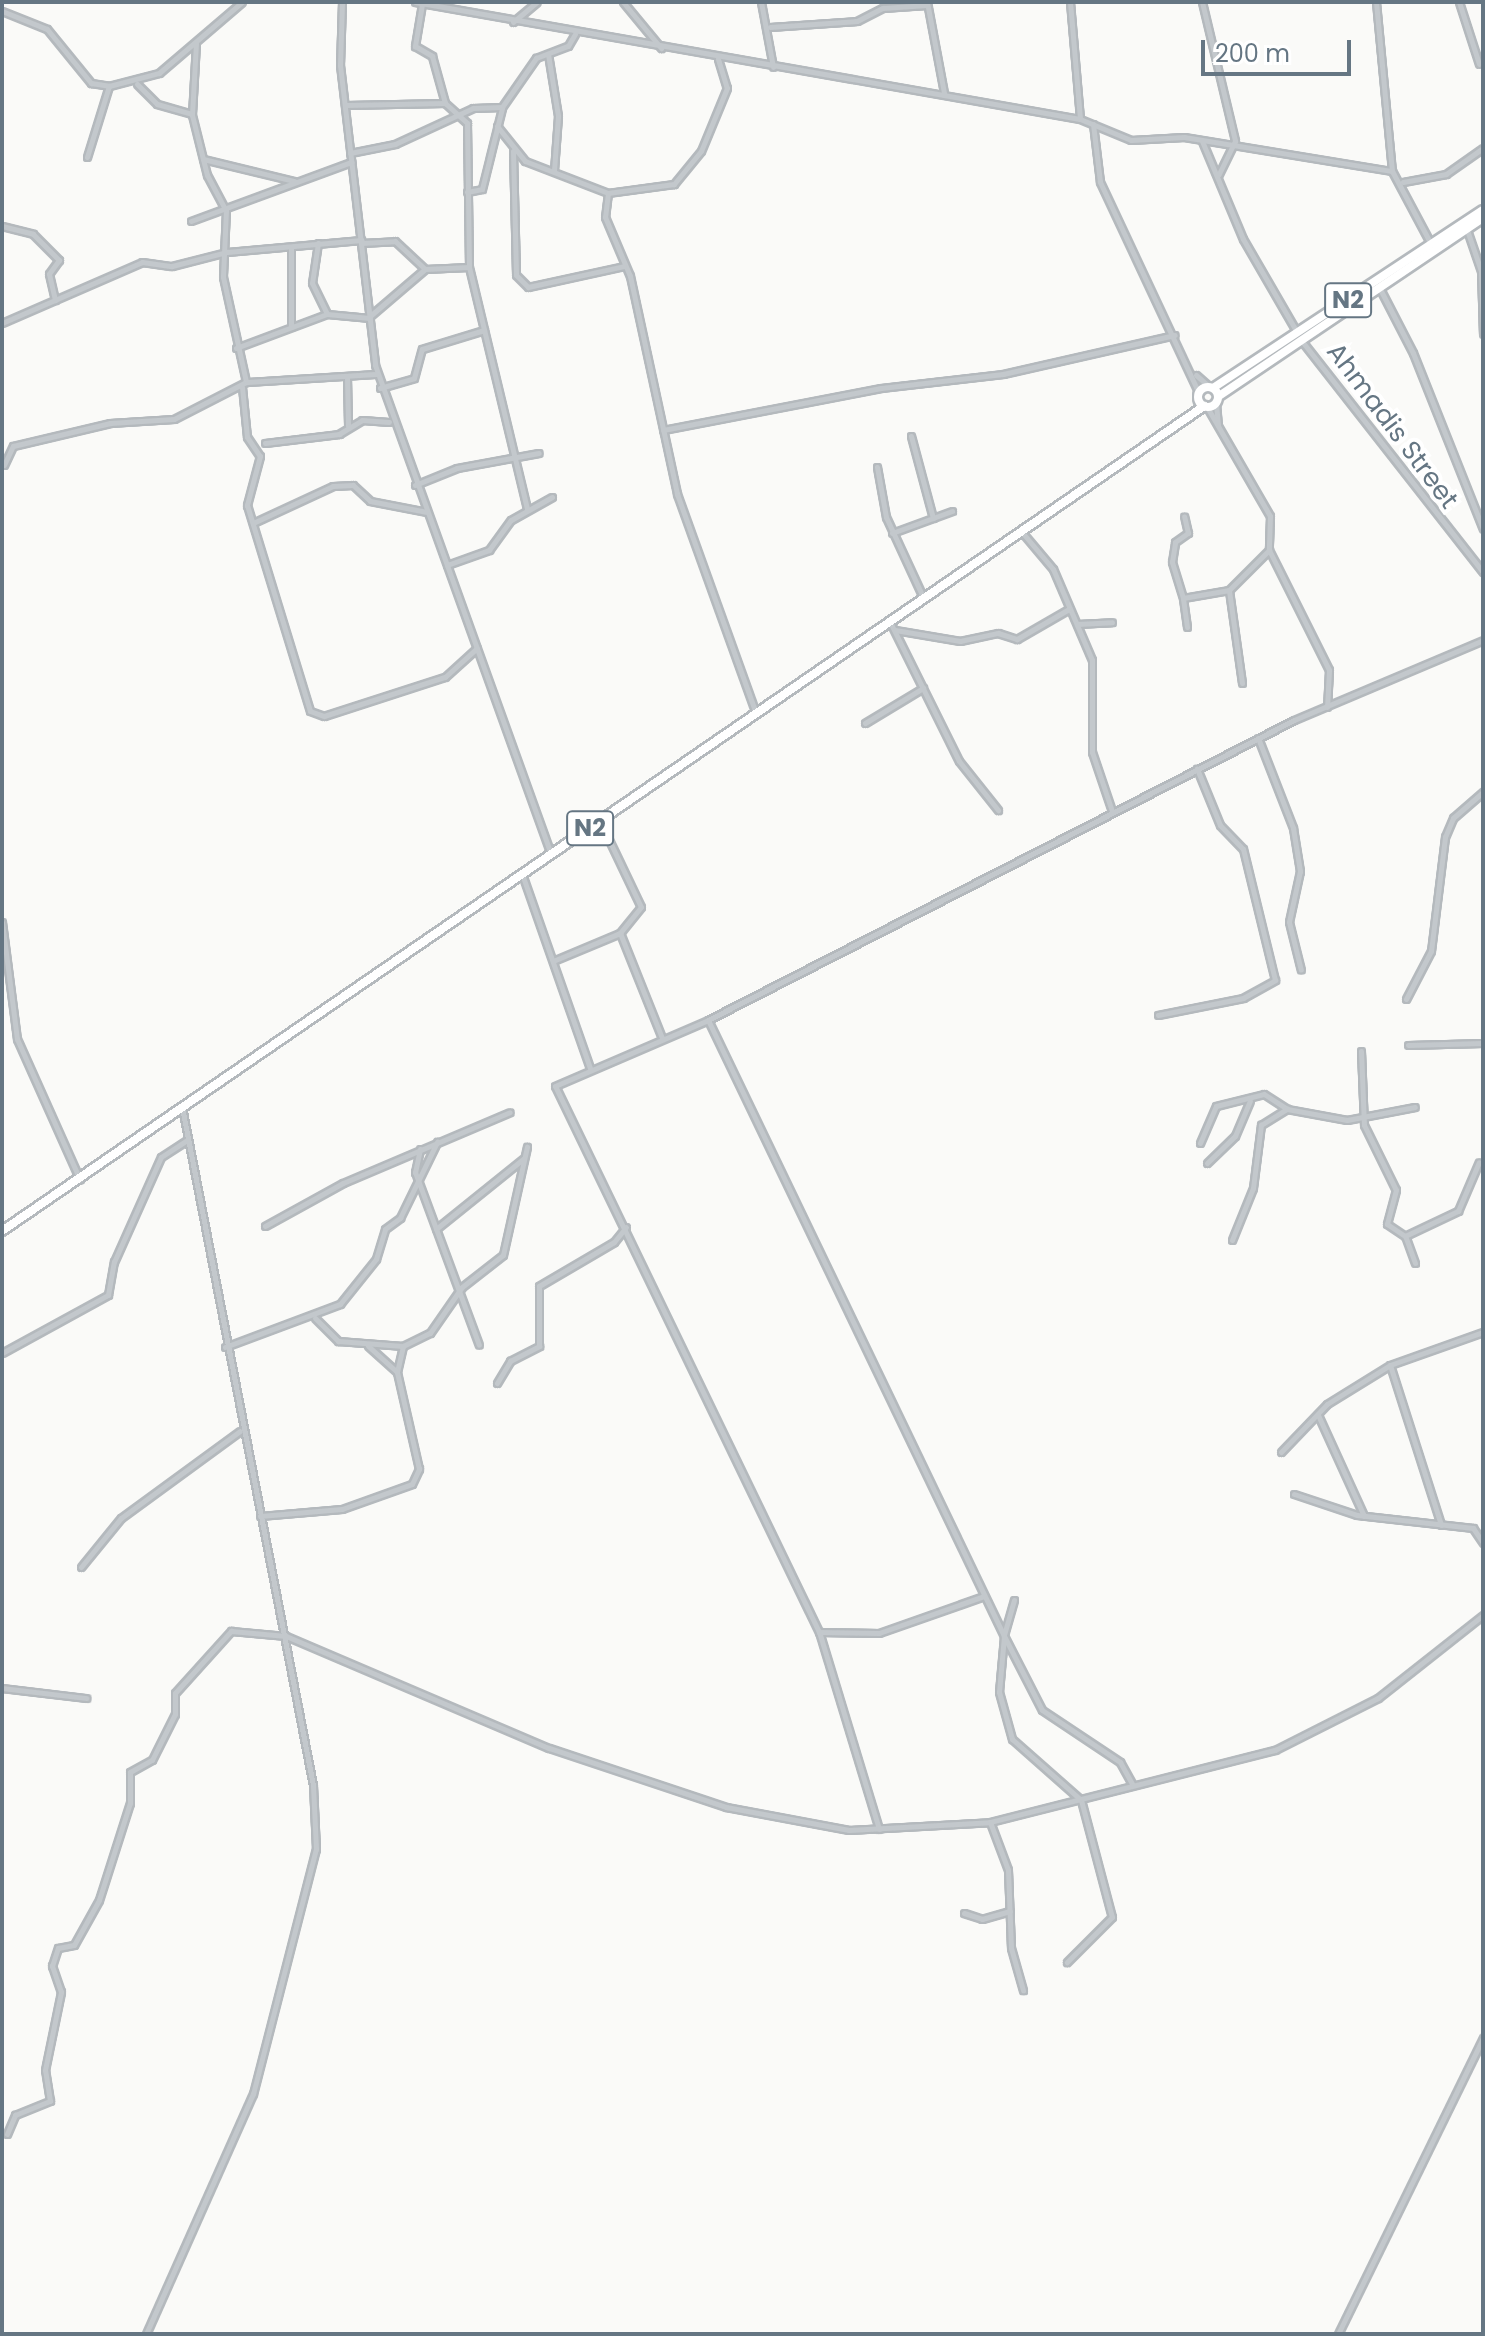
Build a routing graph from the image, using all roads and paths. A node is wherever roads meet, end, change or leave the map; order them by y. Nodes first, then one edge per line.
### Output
1 (242, 2) edge
2 (342, 2) edge
3 (537, 2) edge
4 (623, 2) edge
5 (761, 2) edge
6 (1070, 2) edge
7 (1202, 2) edge
8 (1376, 2) edge
9 (1459, 2) edge
10 (419, 3) edge
11 (927, 3) edge
12 (2, 11) edge
13 (513, 22) junction
14 (770, 27) junction
15 (575, 34) junction
16 (196, 43) junction
17 (661, 48) junction
18 (548, 54) junction
19 (718, 59) junction
20 (1479, 64) dead end
21 (773, 67) junction
22 (137, 84) junction
23 (109, 86) junction
24 (945, 94) junction
25 (445, 103) junction
26 (346, 105) junction
27 (502, 107) junction
28 (192, 115) junction
29 (458, 115) junction
30 (1080, 119) junction
31 (1093, 124) junction
32 (497, 126) junction
33 (1202, 141) junction
34 (1234, 145) junction
35 (1483, 148) edge
36 (513, 151) junction
37 (350, 153) junction
38 (87, 157) dead end
39 (203, 159) junction
40 (351, 162) junction
41 (554, 171) junction
42 (1392, 171) junction
43 (1218, 175) junction
44 (299, 181) junction
45 (1403, 182) junction
46 (467, 192) junction
47 (608, 193) junction
48 (226, 210) junction
49 (1483, 210) edge
50 (1483, 218) edge
51 (191, 221) dead end
52 (2, 226) edge
53 (1466, 229) junction
54 (361, 241) junction
55 (318, 243) junction
56 (1431, 244) junction
57 (291, 247) junction
58 (227, 252) junction
59 (624, 266) junction
60 (469, 267) junction
61 (425, 269) junction
62 (1380, 289) junction
63 (55, 300) junction
64 (327, 314) junction
65 (370, 317) junction
66 (2, 323) edge
67 (291, 327) junction
68 (484, 330) junction
69 (1483, 334) edge
70 (1175, 335) junction
71 (1300, 337) junction
72 (236, 348) junction
73 (377, 374) junction
74 (1195, 375) junction
75 (347, 377) junction
76 (244, 384) junction
77 (1212, 387) junction
78 (380, 388) junction
79 (1199, 395) junction
80 (1218, 400) junction
81 (1206, 407) junction
82 (1177, 421) junction
83 (389, 422) junction
84 (1218, 425) junction
85 (348, 426) junction
86 (663, 430) junction
87 (911, 436) dead end
88 (265, 443) dead end
89 (539, 453) dead end
90 (512, 460) junction
91 (4, 465) edge
92 (877, 467) dead end
93 (415, 485) junction
94 (552, 497) dead end
95 (527, 509) junction
96 (952, 511) dead end
97 (428, 512) junction
98 (1184, 516) dead end
99 (933, 518) junction
100 (253, 523) junction
101 (1483, 529) edge
102 (1021, 530) junction
103 (892, 533) junction
104 (1269, 550) junction
105 (447, 565) junction
106 (1483, 572) edge
107 (1229, 590) junction
108 (923, 597) junction
109 (1183, 598) junction
110 (1069, 609) junction
111 (1112, 622) dead end
112 (1077, 624) junction
113 (892, 626) junction
114 (1187, 627) dead end
115 (1483, 640) edge
116 (477, 648) junction
117 (1242, 683) dead end
118 (923, 688) junction
119 (1327, 707) junction
120 (756, 714) junction
121 (865, 723) dead end
122 (1258, 738) junction
123 (1197, 769) junction
124 (1483, 792) edge
125 (998, 810) dead end
126 (1112, 811) junction
127 (600, 821) junction
128 (551, 855) junction
129 (522, 874) junction
130 (2, 922) edge
131 (620, 933) junction
132 (553, 961) junction
133 (1301, 970) dead end
134 (1406, 999) dead end
135 (1158, 1015) dead end
136 (708, 1020) junction
137 (662, 1038) junction
138 (1483, 1043) edge
139 (1408, 1045) dead end
140 (1361, 1051) dead end
141 (590, 1068) junction
142 (1250, 1100) junction
143 (182, 1107) junction
144 (1415, 1107) dead end
145 (1287, 1109) junction
146 (510, 1112) dead end
147 (1364, 1116) junction
148 (187, 1140) junction
149 (437, 1142) junction
150 (1200, 1143) dead end
151 (527, 1147) dead end
152 (420, 1149) junction
153 (524, 1158) junction
154 (1479, 1162) dead end
155 (1207, 1163) dead end
156 (80, 1181) junction
157 (419, 1184) junction
158 (265, 1226) dead end
159 (626, 1227) junction
160 (436, 1229) junction
161 (2, 1231) edge
162 (1405, 1236) junction
163 (1232, 1240) dead end
164 (1415, 1263) dead end
165 (462, 1287) junction
166 (315, 1318) junction
167 (1483, 1332) edge
168 (479, 1345) dead end
169 (368, 1346) junction
170 (403, 1346) junction
171 (225, 1347) junction
172 (2, 1353) edge
173 (1390, 1365) junction
174 (397, 1372) junction
175 (497, 1383) dead end
176 (1318, 1415) junction
177 (241, 1430) junction
178 (1281, 1452) dead end
179 (1294, 1494) dead end
180 (260, 1516) junction
181 (1364, 1516) junction
182 (1441, 1525) junction
183 (1483, 1543) edge
184 (81, 1567) dead end
185 (984, 1596) junction
186 (1014, 1600) dead end
187 (1483, 1615) edge
188 (819, 1632) junction
189 (286, 1636) junction
190 (1004, 1636) junction
191 (2, 1688) edge
192 (86, 1698) dead end
193 (1133, 1785) junction
194 (1081, 1800) junction
195 (990, 1822) junction
196 (879, 1829) junction
197 (1010, 1911) junction
198 (964, 1913) dead end
199 (1067, 1962) dead end
200 (1023, 1990) dead end
201 (1483, 2038) edge
202 (7, 2134) dead end
203 (146, 2334) edge
204 (1338, 2334) edge

1 - 16 street
2 - 26 street
3 - 13 street
4 - 17 street
5 - 14 street
6 - 30 street
7 - 34 street
8 - 42 street
9 - 20 street
10 - 13 street
10 - 25 street
11 - 14 street
11 - 24 street
12 - 23 street
13 - 15 street
14 - 21 street
15 - 17 street
15 - 18 street
16 - 22 street
16 - 28 street
17 - 19 street
18 - 27 street
18 - 41 street
19 - 21 street
19 - 47 street
21 - 24 street
22 - 23 street
22 - 28 street
23 - 38 street
24 - 30 street
25 - 26 street
25 - 29 street
26 - 37 street
27 - 29 street
27 - 32 street
28 - 39 street
29 - 37 street
29 - 46 street
30 - 31 street
31 - 33 street
31 - 70 street
32 - 36 street
32 - 46 street
33 - 34 street
33 - 43 street, Ahmadis Street
34 - 42 street
34 - 43 street
35 - 45 street
36 - 41 street
36 - 59 street
37 - 40 street
39 - 44 street
39 - 48 street
40 - 44 street
40 - 54 street
41 - 47 street
42 - 45 street
43 - 71 street, Ahmadis Street
44 - 48 street
45 - 56 street
46 - 60 street
47 - 59 street
48 - 51 street
48 - 58 street
49 - 56 highway, N2
50 - 53 highway, N2
52 - 63 street
53 - 62 highway, N2
53 - 69 street
54 - 55 street
54 - 61 street
54 - 65 street
55 - 57 street
55 - 64 street
56 - 71 highway, N2
57 - 58 street
57 - 67 street
58 - 63 street
58 - 72 street
59 - 86 street
60 - 61 street
60 - 68 street
61 - 65 street
62 - 71 highway, N2
62 - 101 street
63 - 66 street
64 - 65 street
64 - 67 street
65 - 73 street
67 - 72 street
68 - 78 street
68 - 90 street
70 - 74 street
70 - 86 street
71 - 77 highway, N2
71 - 80 highway, N2
71 - 106 street, Ahmadis Street
72 - 76 street
73 - 75 street
73 - 78 street
74 - 77 street
74 - 79 street
75 - 76 street
75 - 85 street
76 - 91 street
76 - 100 street
77 - 79 highway
77 - 80 highway
78 - 83 street
79 - 81 highway
79 - 82 highway, N2
80 - 81 highway
80 - 84 street
81 - 82 highway, N2
81 - 84 street
82 - 102 highway, N2
83 - 85 street
83 - 93 street
84 - 104 street
85 - 88 street
86 - 120 street
87 - 99 street
89 - 90 street
90 - 93 street
90 - 95 street
92 - 103 street
93 - 97 street
94 - 95 street
95 - 105 street
96 - 99 street
97 - 100 street
97 - 105 street
98 - 109 street
99 - 103 street
100 - 116 street
102 - 108 highway, N2
102 - 110 street
103 - 108 street
104 - 107 street
104 - 119 street
105 - 116 street
107 - 109 street
107 - 117 street
108 - 113 highway, N2
109 - 114 street
110 - 112 street
110 - 113 street
111 - 112 street
112 - 126 street
113 - 118 street
113 - 120 highway, N2
115 - 119 street
116 - 128 street
118 - 121 street
118 - 125 street
119 - 122 street
120 - 127 highway, N2
122 - 123 street
122 - 133 street
123 - 126 street
123 - 135 street
124 - 134 street
126 - 136 street
127 - 128 highway, N2
127 - 131 street
128 - 129 highway, N2
129 - 132 street
129 - 143 highway, N2
130 - 156 street
131 - 132 street
131 - 137 street
132 - 141 street
136 - 137 street
136 - 185 street
137 - 141 street
138 - 139 street
140 - 147 street
141 - 159 street
142 - 145 street
142 - 150 street
142 - 155 street
143 - 148 street
143 - 156 highway, N2
144 - 147 street
145 - 147 street
145 - 163 street
146 - 149 street
147 - 162 street
148 - 171 street
148 - 172 street
149 - 152 street
149 - 157 street
151 - 153 street
152 - 157 street
152 - 158 street
153 - 160 street
153 - 165 street
154 - 162 street
156 - 161 highway, N2
157 - 160 street
157 - 166 street
159 - 175 street
159 - 188 street
160 - 165 street
162 - 164 street
165 - 168 street
165 - 170 street
166 - 169 street
166 - 171 street
167 - 173 street
169 - 170 street
169 - 174 street
170 - 174 street
171 - 177 street
173 - 176 street
173 - 182 street
174 - 180 street
176 - 178 street
176 - 181 street
177 - 180 street
177 - 184 street
179 - 181 street
180 - 189 street
181 - 182 street
182 - 183 street
185 - 188 street
185 - 190 street
186 - 190 street
187 - 193 street
188 - 196 street
189 - 196 street
189 - 202 street
189 - 203 street
190 - 193 street
190 - 194 street
191 - 192 street
193 - 194 street
194 - 195 street
194 - 199 street
195 - 196 street
195 - 197 street
197 - 198 street
197 - 200 street
201 - 204 street

